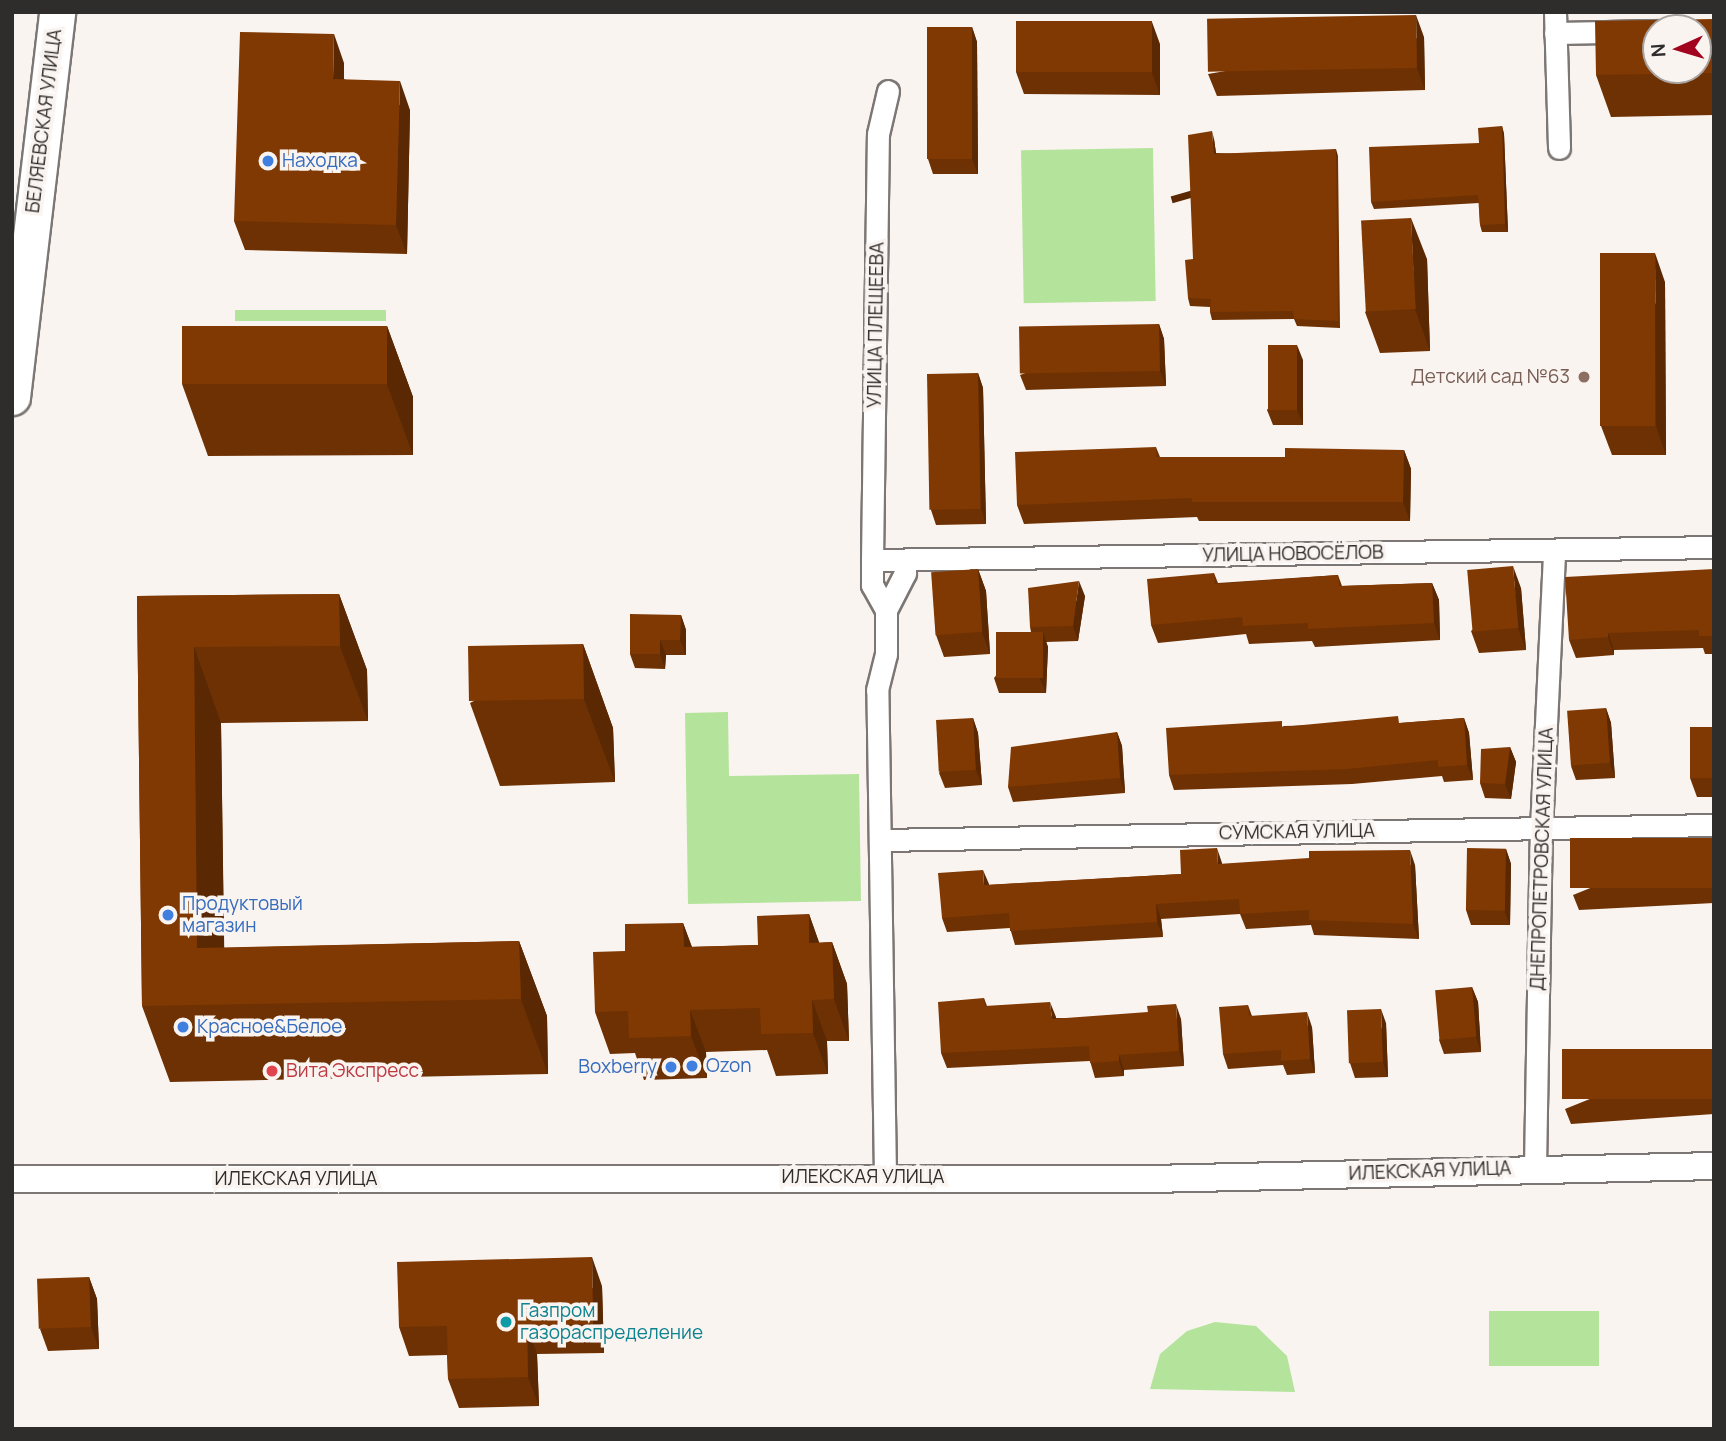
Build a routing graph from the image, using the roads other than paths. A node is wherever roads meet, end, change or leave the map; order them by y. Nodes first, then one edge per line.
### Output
1 (57, 12) edge
2 (1555, 23) edge
3 (1642, 30) edge
4 (888, 91) dead end
5 (1559, 148) dead end
6 (12, 397) edge
7 (1714, 547) edge
8 (1554, 551) junction
9 (905, 560) junction
10 (872, 561) junction
11 (886, 610) junction
12 (1714, 825) edge
13 (1541, 830) junction
14 (881, 840) junction
15 (1714, 1166) edge
16 (1535, 1167) junction
17 (885, 1176) junction
18 (12, 1179) edge

1 - 6 main road, БЕЛЯЕВСКАЯ УЛИЦА
2 - 3 street
2 - 5 street
4 - 10 street, УЛИЦА ПЛЕЩЕЕВА
7 - 8 street, УЛИЦА НОВОСЁЛОВ
8 - 9 street, УЛИЦА НОВОСЁЛОВ
8 - 13 street, ДНЕПРОПЕТРОВСКАЯ УЛИЦА
9 - 10 street, УЛИЦА НОВОСЁЛОВ
9 - 11 street
10 - 11 street, УЛИЦА ПЛЕЩЕЕВА
11 - 14 street
12 - 13 street, СУМСКАЯ УЛИЦА
13 - 14 street, СУМСКАЯ УЛИЦА
13 - 16 street, ДНЕПРОПЕТРОВСКАЯ УЛИЦА
14 - 17 street
15 - 16 street, ИЛЕКСКАЯ УЛИЦА
16 - 17 street, ИЛЕКСКАЯ УЛИЦА
17 - 18 street, ИЛЕКСКАЯ УЛИЦА

